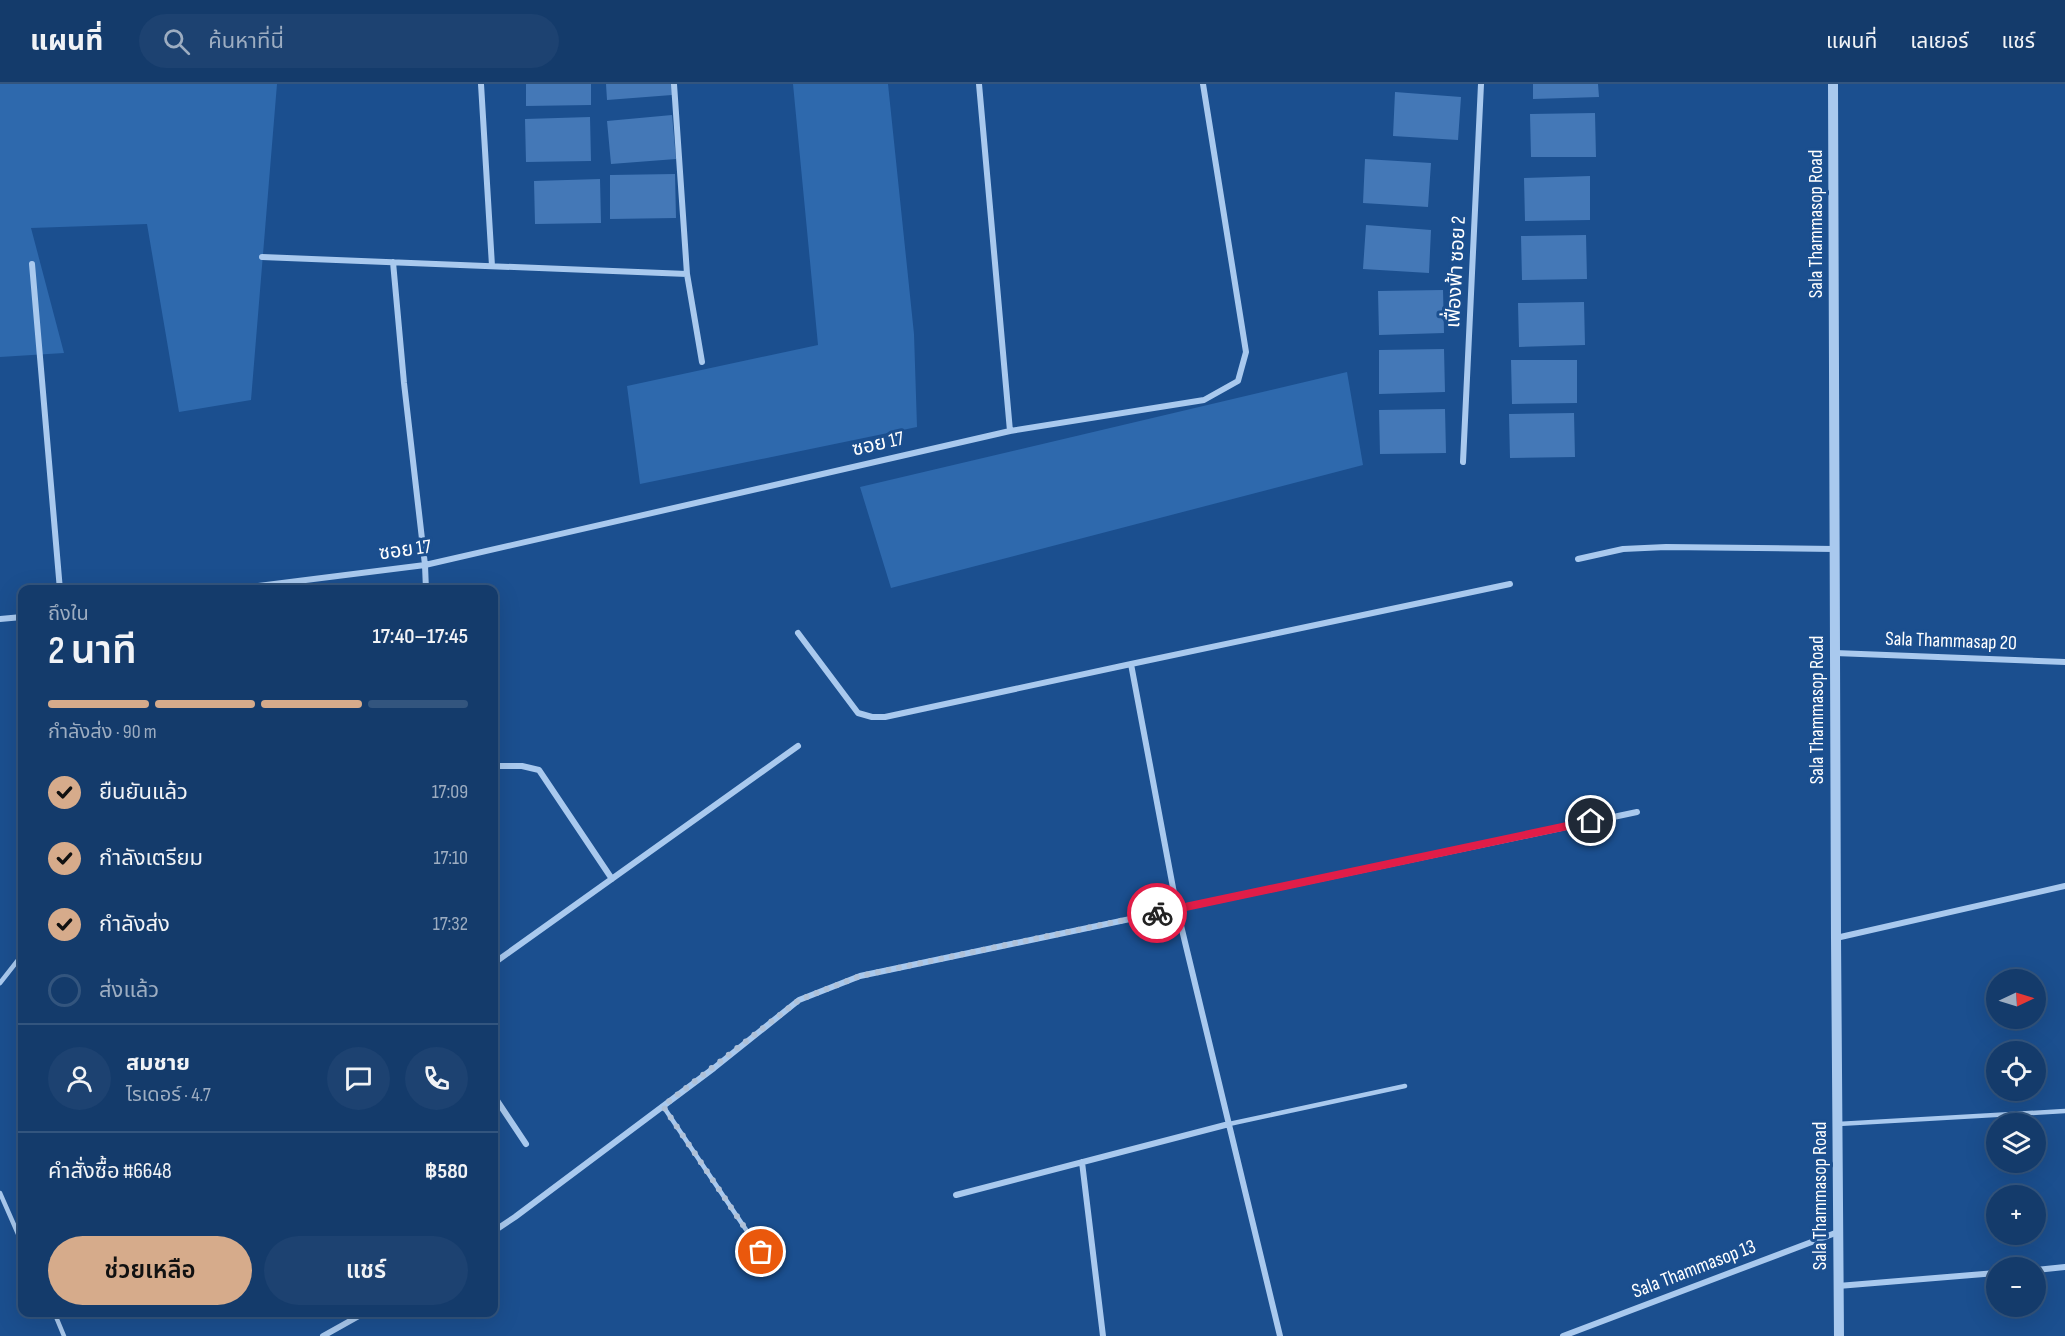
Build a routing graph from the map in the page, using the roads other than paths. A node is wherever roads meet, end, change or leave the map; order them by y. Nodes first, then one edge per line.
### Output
1 (481, 84) edge
2 (674, 84) edge
3 (980, 84) edge
4 (1203, 84) edge
5 (1481, 84) edge
6 (1833, 84) edge
7 (262, 257) dead end
8 (393, 262) junction
9 (32, 264) dead end
10 (492, 266) junction
11 (687, 274) junction
12 (702, 362) dead end
13 (1010, 431) junction
14 (1463, 462) dead end
15 (1834, 549) junction
16 (1578, 559) dead end
17 (425, 565) junction
18 (1510, 584) dead end
19 (60, 585) edge
20 (266, 585) edge
21 (426, 585) edge
22 (18, 618) edge
23 (0, 620) edge
24 (798, 633) dead end
25 (1835, 653) junction
26 (2065, 662) edge
27 (1131, 664) junction
28 (798, 746) dead end
29 (498, 766) edge
30 (1637, 812) dead end
31 (612, 879) junction
32 (2065, 886) edge
33 (1177, 909) junction
34 (1836, 938) junction
35 (18, 960) edge
36 (498, 960) edge
37 (0, 983) edge
38 (1405, 1086) dead end
39 (498, 1102) edge
40 (663, 1106) junction
41 (2065, 1111) edge
42 (1229, 1124) junction
43 (1838, 1124) junction
44 (526, 1144) dead end
45 (1082, 1162) junction
46 (0, 1193) edge
47 (956, 1195) dead end
48 (498, 1228) edge
49 (1838, 1232) junction
50 (18, 1234) edge
51 (761, 1252) dead end
52 (2065, 1267) edge
53 (2046, 1269) edge
54 (1986, 1274) edge
55 (1838, 1286) junction
56 (56, 1317) edge
57 (357, 1317) edge
58 (64, 1336) edge
59 (323, 1336) edge
60 (1103, 1336) edge
61 (1280, 1336) edge
62 (1563, 1336) edge
63 (1839, 1336) edge

1 - 10 street
2 - 11 street
3 - 13 street
4 - 13 street, ซอย 17
5 - 14 street, เฟื่องฟ้า ซอย 2
6 - 15 street, Sala Thammasop Road
7 - 8 street
8 - 10 street
8 - 17 street
9 - 19 street
10 - 11 street
11 - 12 street
13 - 17 street, ซอย 17
15 - 16 street
15 - 25 street, Sala Thammasop Road
17 - 20 street, ซอย 17
17 - 21 street
18 - 27 street
22 - 23 street
24 - 27 street
25 - 26 street, Sala Thammasap 20
25 - 34 street, Sala Thammasop Road
27 - 33 street
28 - 31 street
29 - 31 street
30 - 33 street
31 - 36 street
32 - 34 street
33 - 40 street
33 - 42 street
34 - 43 street, Sala Thammasop Road
35 - 37 lane
38 - 42 lane
39 - 44 street
40 - 48 street
40 - 51 lane
41 - 43 lane
42 - 45 street
42 - 61 street
43 - 49 street, Sala Thammasop Road
45 - 47 street
45 - 60 street
46 - 50 lane
49 - 55 street, Sala Thammasop Road
49 - 62 street, Sala Thammasop 13
52 - 53 street
54 - 55 street
55 - 63 street, Sala Thammasop Road
56 - 58 lane
57 - 59 street

